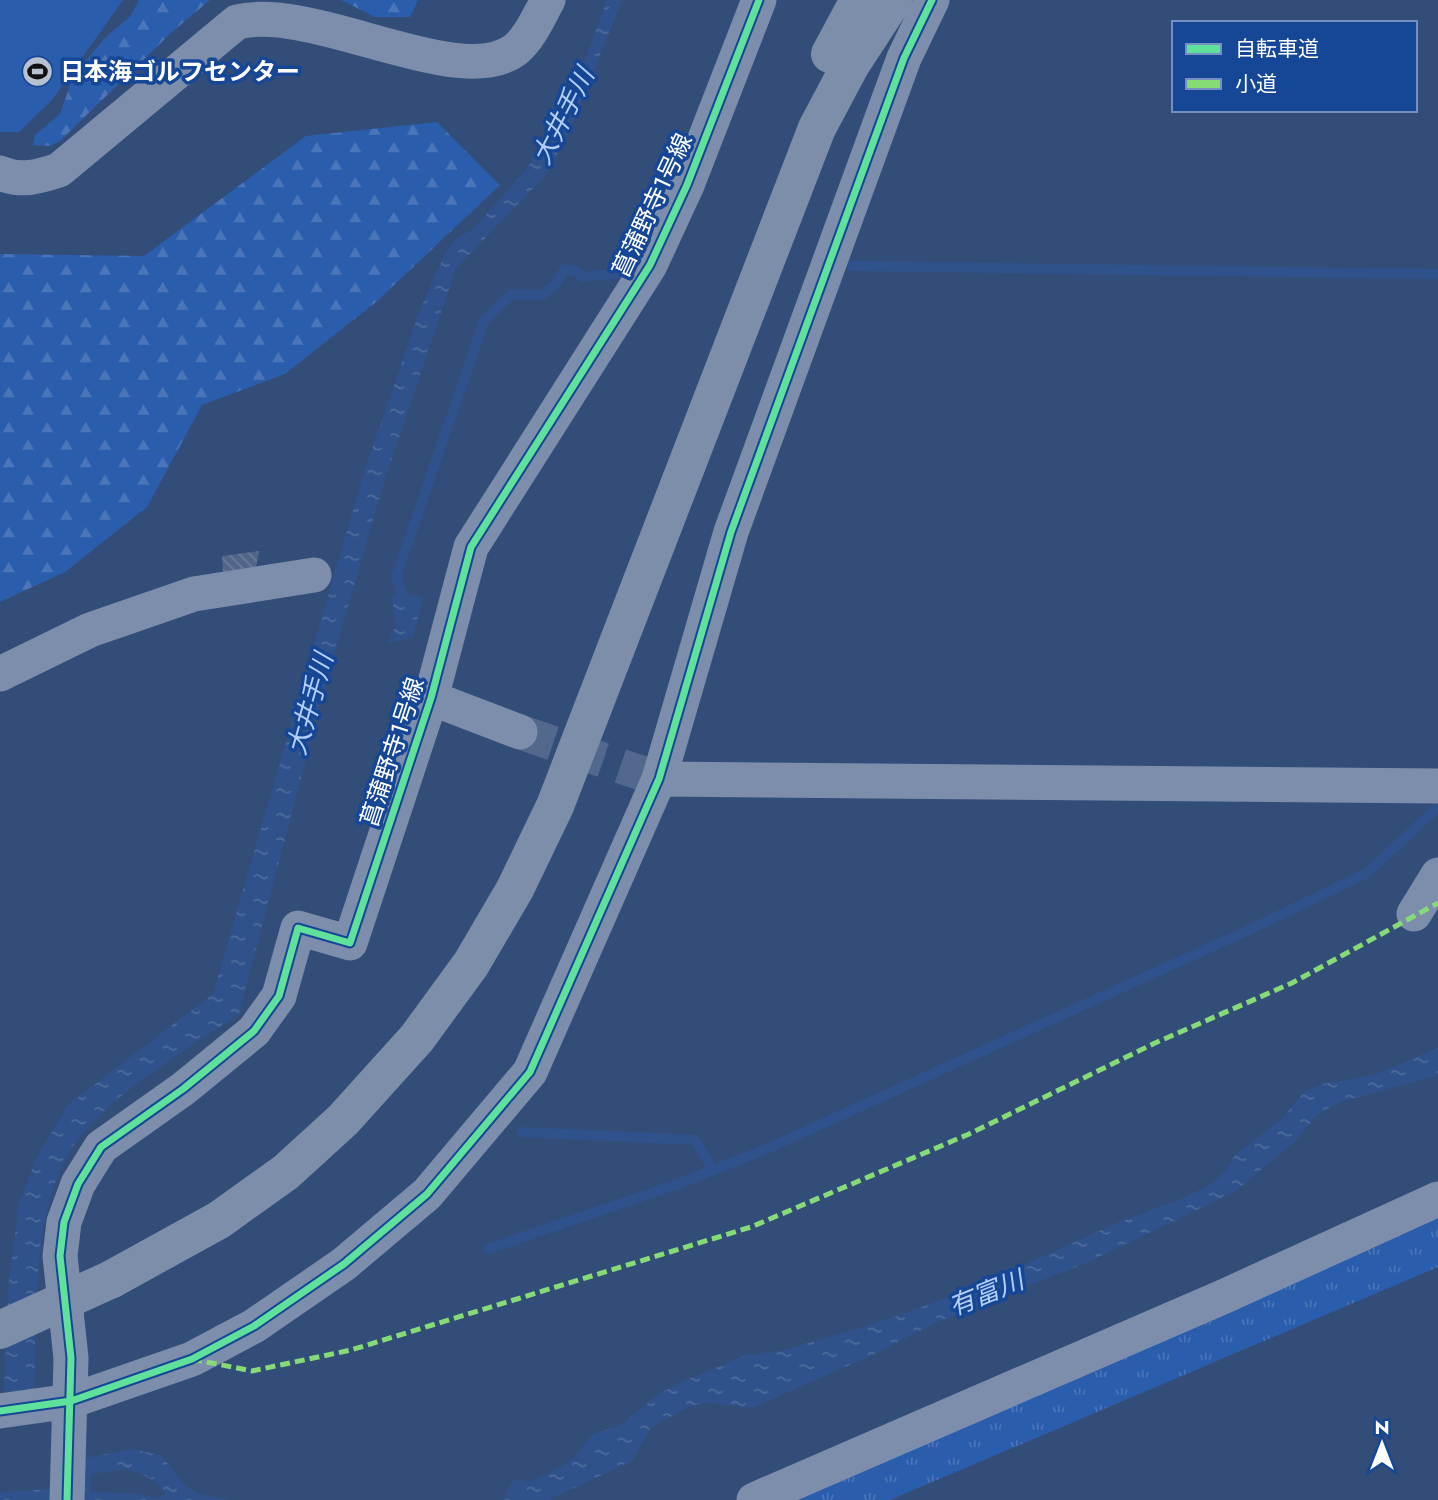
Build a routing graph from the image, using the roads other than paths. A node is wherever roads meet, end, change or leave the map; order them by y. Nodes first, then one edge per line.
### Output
1 (548, 0) edge
2 (759, 0) edge
3 (859, 0) edge
4 (893, 0) edge
5 (932, 0) edge
6 (0, 173) edge
7 (314, 575) dead end
8 (0, 674) edge
9 (432, 698) junction
10 (520, 732) tunnel mouth
11 (659, 779) junction
12 (1438, 786) edge
13 (1438, 875) edge
14 (1414, 914) dead end
15 (1438, 1199) edge
16 (108, 1270) junction
17 (0, 1309) edge
18 (0, 1330) edge
19 (0, 1411) edge
20 (69, 1411) junction
21 (67, 1500) edge
22 (754, 1500) edge

1 - 6 street
2 - 9 street, 菖蒲野寺1号線
3 - 16 highway
4 - 16 highway
5 - 11 street
7 - 8 street
9 - 10 street
9 - 20 street, 菖蒲野寺1号線
11 - 12 street
11 - 20 street
13 - 14 street
15 - 22 street
16 - 17 highway
16 - 18 highway, bridge
19 - 20 street
20 - 21 street

